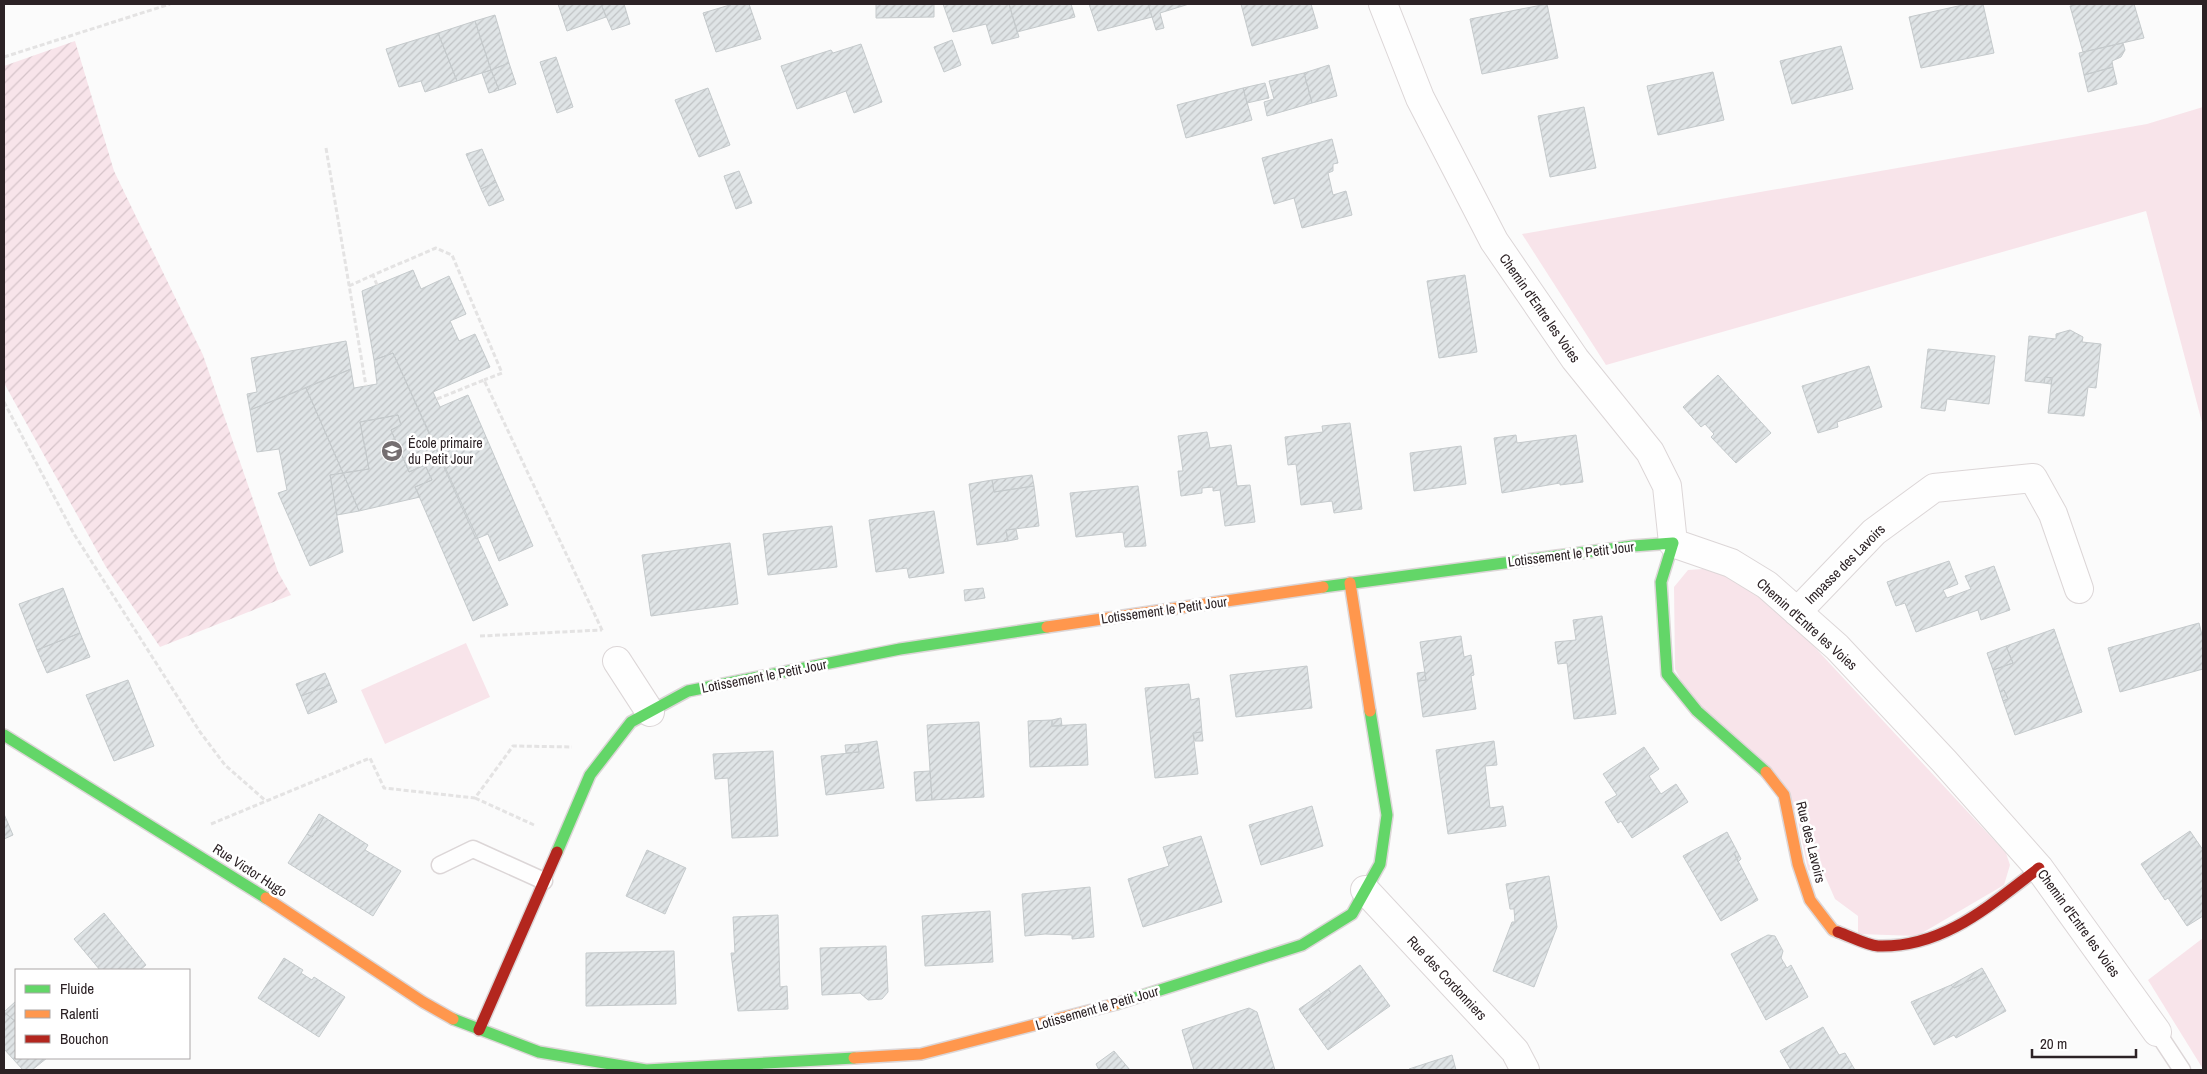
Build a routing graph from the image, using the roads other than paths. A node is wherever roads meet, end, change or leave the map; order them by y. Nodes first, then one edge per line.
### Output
1 (1383, 4) edge
2 (1673, 542) junction
3 (1350, 583) junction
4 (2079, 589) dead end
5 (1797, 612) junction
6 (617, 661) road end
7 (650, 712) junction
8 (4, 735) edge
9 (440, 865) dead end
10 (2039, 868) junction
11 (544, 881) junction
12 (1365, 890) junction
13 (479, 1030) junction
14 (2157, 1032) joint
15 (579, 1065) edge
16 (1525, 1070) edge
17 (2182, 1070) edge

1 - 2 street, Chemin d'Entre les Voies
2 - 3 street, Lotissement le Petit Jour
2 - 5 street, Chemin d'Entre les Voies
2 - 10 street, Rue des Lavoirs
3 - 7 street, Lotissement le Petit Jour
3 - 12 street, Lotissement le Petit Jour
4 - 5 street, Impasse des Lavoirs
5 - 10 street, Chemin d'Entre les Voies
6 - 7 street
7 - 11 street, Lotissement le Petit Jour
8 - 13 street, Rue Victor Hugo
9 - 11 lane
10 - 14 street, Chemin d'Entre les Voies
11 - 13 street, Lotissement le Petit Jour
12 - 15 street, Lotissement le Petit Jour
12 - 16 street, Rue des Cordonniers
13 - 15 street, Lotissement le Petit Jour
14 - 17 lane

